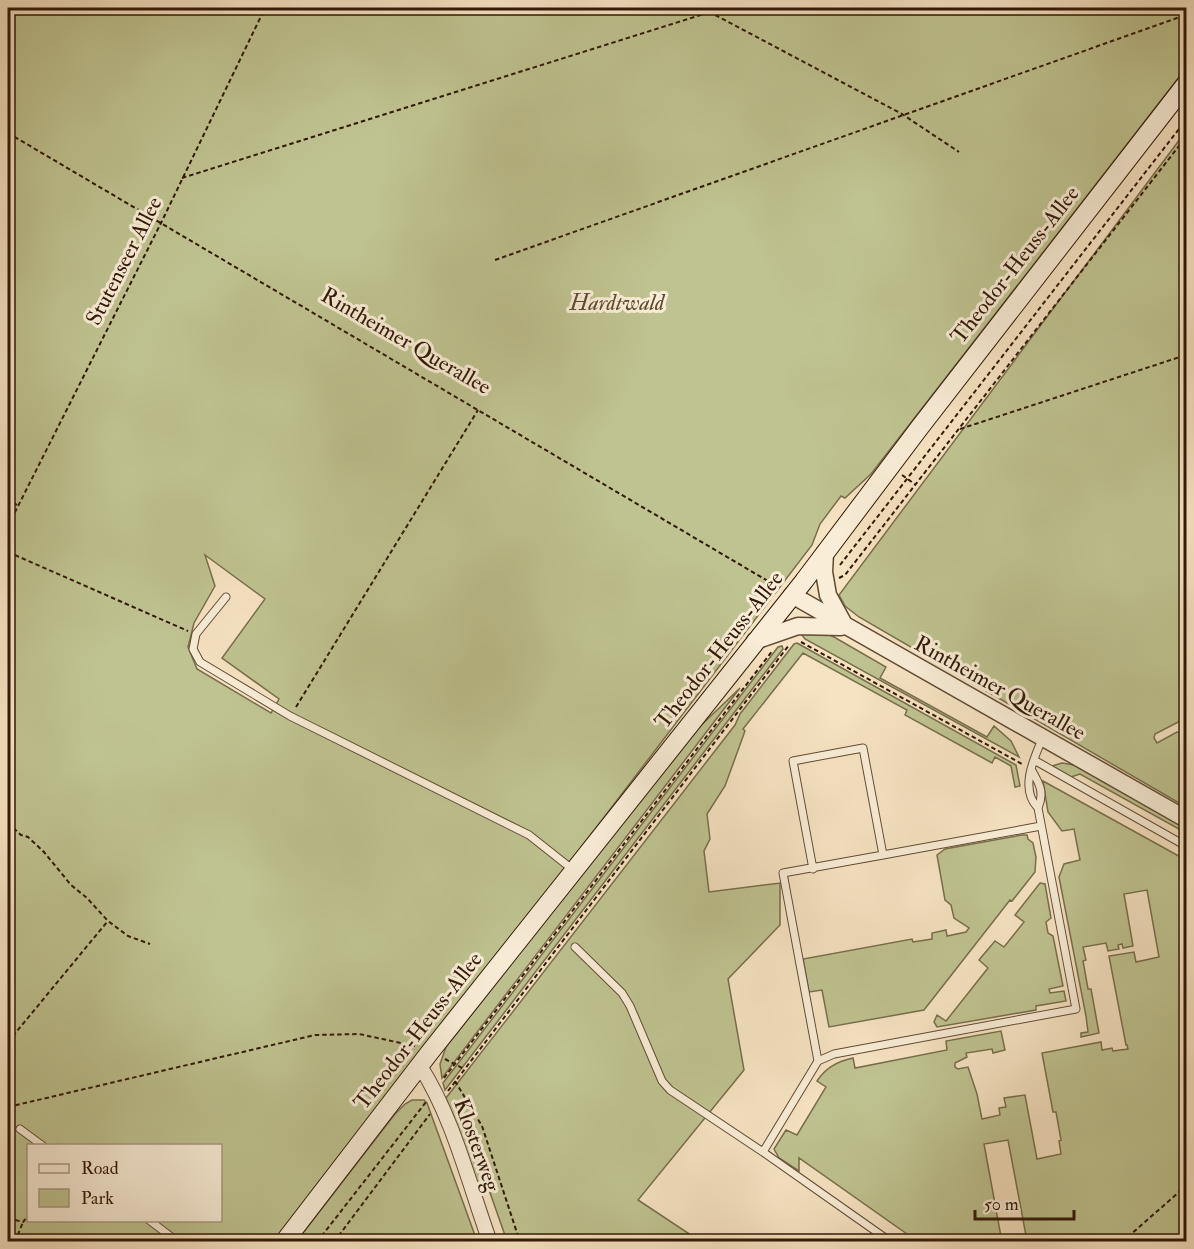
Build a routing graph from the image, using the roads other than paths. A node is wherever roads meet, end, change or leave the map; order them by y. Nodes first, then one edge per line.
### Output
1 (1186, 84) edge
2 (825, 552) junction
3 (786, 592) junction
4 (226, 597) dead end
5 (845, 627) junction
6 (755, 641) junction
7 (1043, 737) junction
8 (1034, 760) junction
9 (1186, 819) edge
10 (1041, 826) junction
11 (1186, 846) edge
12 (883, 855) junction
13 (813, 868) junction
14 (574, 870) junction
15 (575, 947) dead end
16 (425, 1059) junction
17 (818, 1062) junction
18 (20, 1129) dead end
19 (40, 1144) edge
20 (763, 1152) junction
21 (150, 1222) edge
22 (178, 1242) edge
23 (284, 1242) edge
24 (490, 1242) edge
25 (891, 1242) edge

1 - 2 main road, Theodor-Heuss-Allee
2 - 3 main road, Theodor-Heuss-Allee
2 - 5 street
3 - 5 street, Rintheimer Querallee
3 - 6 main road, Theodor-Heuss-Allee
4 - 14 lane
5 - 6 street
5 - 7 street, Rintheimer Querallee
6 - 14 main road, Theodor-Heuss-Allee
7 - 8 lane
7 - 9 street, Rintheimer Querallee
8 - 10 lane
8 - 11 lane
10 - 12 lane
10 - 17 lane
12 - 13 lane
12 - 13 lane
13 - 17 lane
14 - 16 main road, Theodor-Heuss-Allee
15 - 20 lane
16 - 23 main road, Theodor-Heuss-Allee
16 - 24 street, Klosterweg
17 - 20 lane
18 - 19 lane
20 - 25 lane
21 - 22 lane

